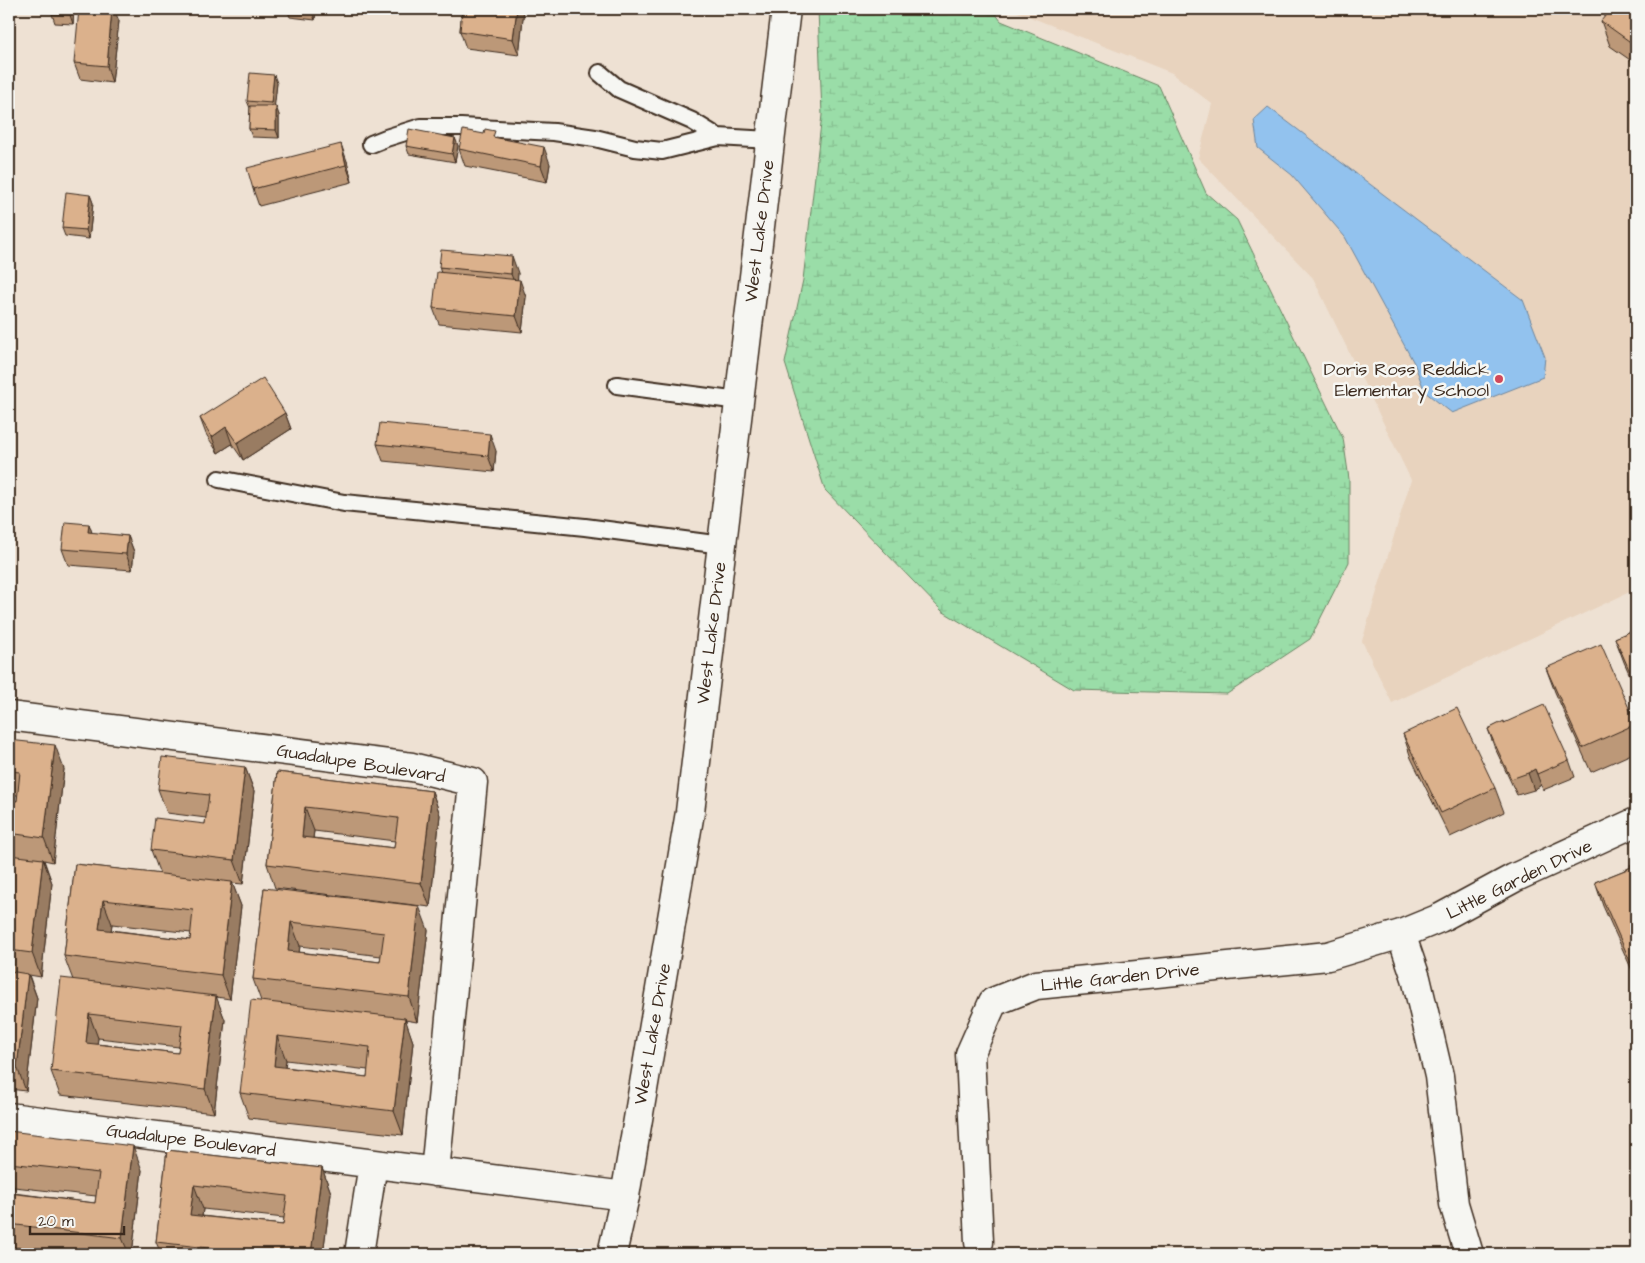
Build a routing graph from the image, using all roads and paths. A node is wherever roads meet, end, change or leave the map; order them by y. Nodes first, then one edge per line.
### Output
1 (786, 9) edge
2 (600, 73) dead end
3 (718, 136) junction
4 (770, 140) junction
5 (371, 144) dead end
6 (617, 385) dead end
7 (739, 401) junction
8 (218, 479) dead end
9 (722, 545) junction
10 (9, 716) edge
11 (1636, 822) edge
12 (1400, 934) junction
13 (9, 1117) edge
14 (373, 1164) junction
15 (435, 1172) junction
16 (625, 1196) junction
17 (979, 1242) dead end
18 (359, 1254) edge
19 (612, 1254) edge
20 (1469, 1254) edge

1 - 4 street, West Lake Drive
2 - 3 lane
3 - 4 lane
3 - 5 lane
4 - 7 street, West Lake Drive
6 - 7 lane
7 - 9 street, West Lake Drive
8 - 9 lane
9 - 16 street, West Lake Drive
10 - 15 street, Guadalupe Boulevard
11 - 12 street, Little Garden Drive
12 - 17 street, Little Garden Drive
12 - 20 street
13 - 14 street, Guadalupe Boulevard
14 - 15 street, Guadalupe Boulevard
14 - 18 street
15 - 16 street, Guadalupe Boulevard
16 - 19 street, West Lake Drive

